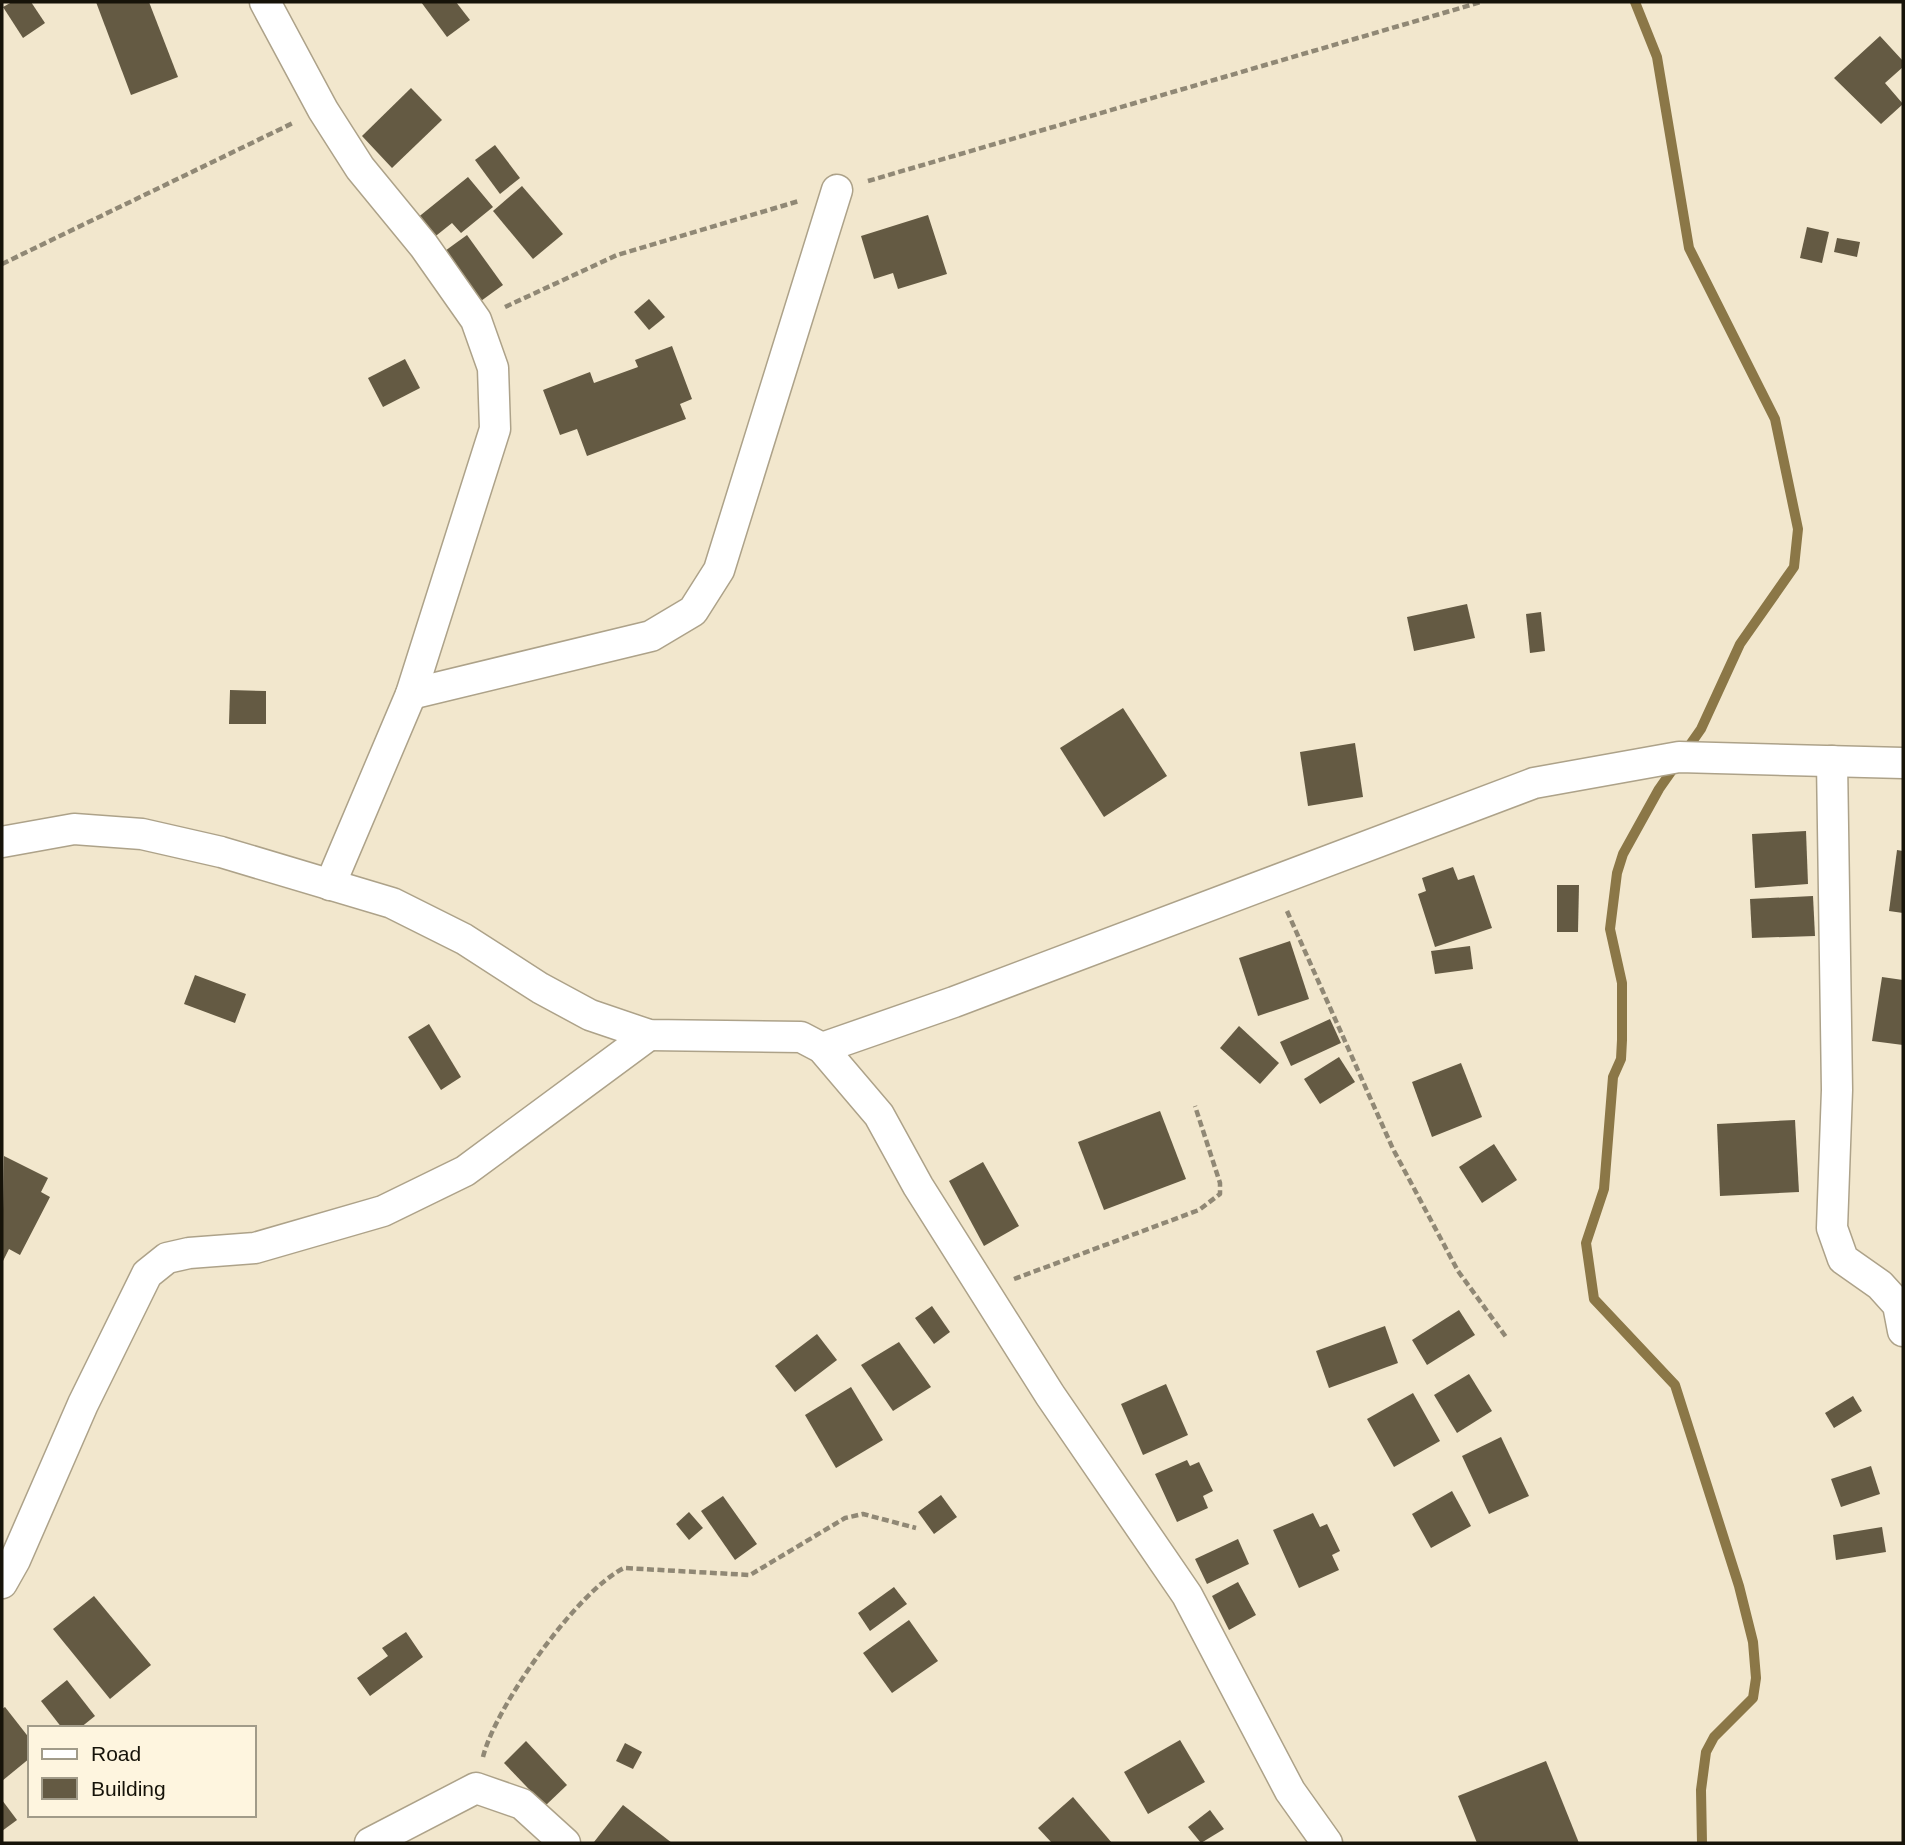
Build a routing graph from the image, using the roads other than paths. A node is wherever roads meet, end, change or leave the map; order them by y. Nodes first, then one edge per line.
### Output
1 (265, 2) edge
2 (837, 190) road end
3 (411, 694) junction
4 (1832, 761) junction
5 (1903, 763) edge
6 (2, 842) edge
7 (330, 885) junction
8 (649, 1035) junction
9 (822, 1048) junction
10 (1903, 1331) edge
11 (2, 1583) edge
12 (370, 1843) edge
13 (565, 1843) edge
14 (1326, 1843) edge

1 - 3 street
2 - 3 street
3 - 7 street
4 - 5 street
4 - 9 street
4 - 10 street
6 - 7 street
7 - 8 street
8 - 9 street
8 - 11 street
9 - 14 street
12 - 13 street

